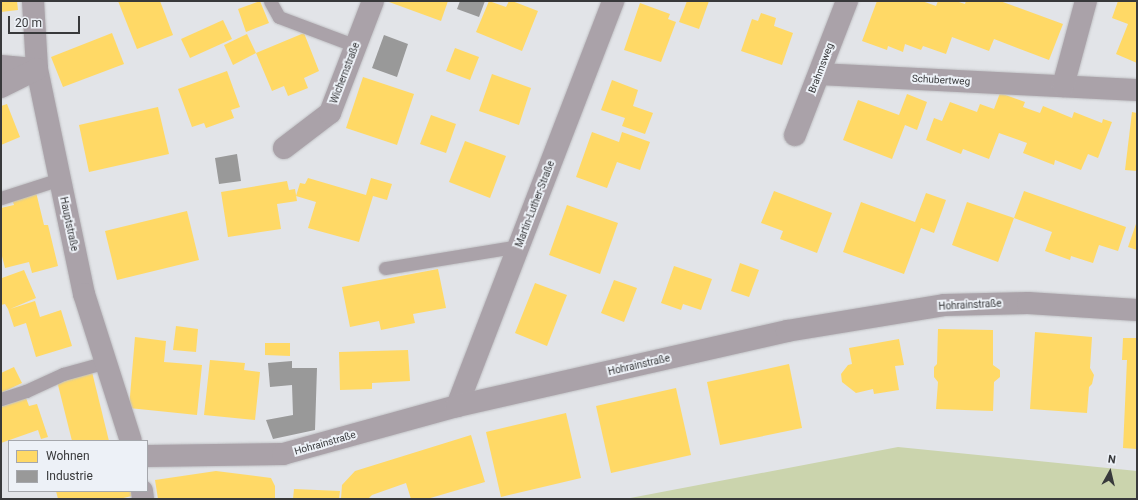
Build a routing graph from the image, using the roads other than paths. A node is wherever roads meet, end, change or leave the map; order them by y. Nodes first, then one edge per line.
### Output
1 (33, 1) edge
2 (270, 1) edge
3 (373, 1) edge
4 (847, 1) edge
5 (1086, 1) edge
6 (606, 4) edge
7 (356, 46) junction
8 (1, 66) edge
9 (37, 69) junction
10 (820, 74) junction
11 (1063, 86) junction
12 (1, 87) edge
13 (1137, 90) edge
14 (795, 135) dead end
15 (284, 148) dead end
16 (60, 180) junction
17 (1, 198) edge
18 (518, 246) junction
19 (386, 268) dead end
20 (1137, 310) edge
21 (106, 362) junction
22 (1, 400) edge
23 (457, 406) junction
24 (131, 440) edge
25 (148, 456) edge

1 - 9 street, Hauptstraße
2 - 7 lane
3 - 7 street, Wichernstraße
4 - 10 street, Brahmsweg
5 - 11 street
6 - 18 street, Martin-Luther-Straße
7 - 15 street, Wichernstraße
8 - 9 street
9 - 12 street
9 - 16 street, Hauptstraße
10 - 11 street, Schubertweg
10 - 14 street, Brahmsweg
11 - 13 street, Schubertweg
16 - 17 lane
16 - 21 street, Hauptstraße
18 - 19 lane
18 - 23 street, Martin-Luther-Straße
20 - 23 street, Hohrainstraße
21 - 22 lane
21 - 24 street, Hauptstraße
23 - 25 street, Hohrainstraße

